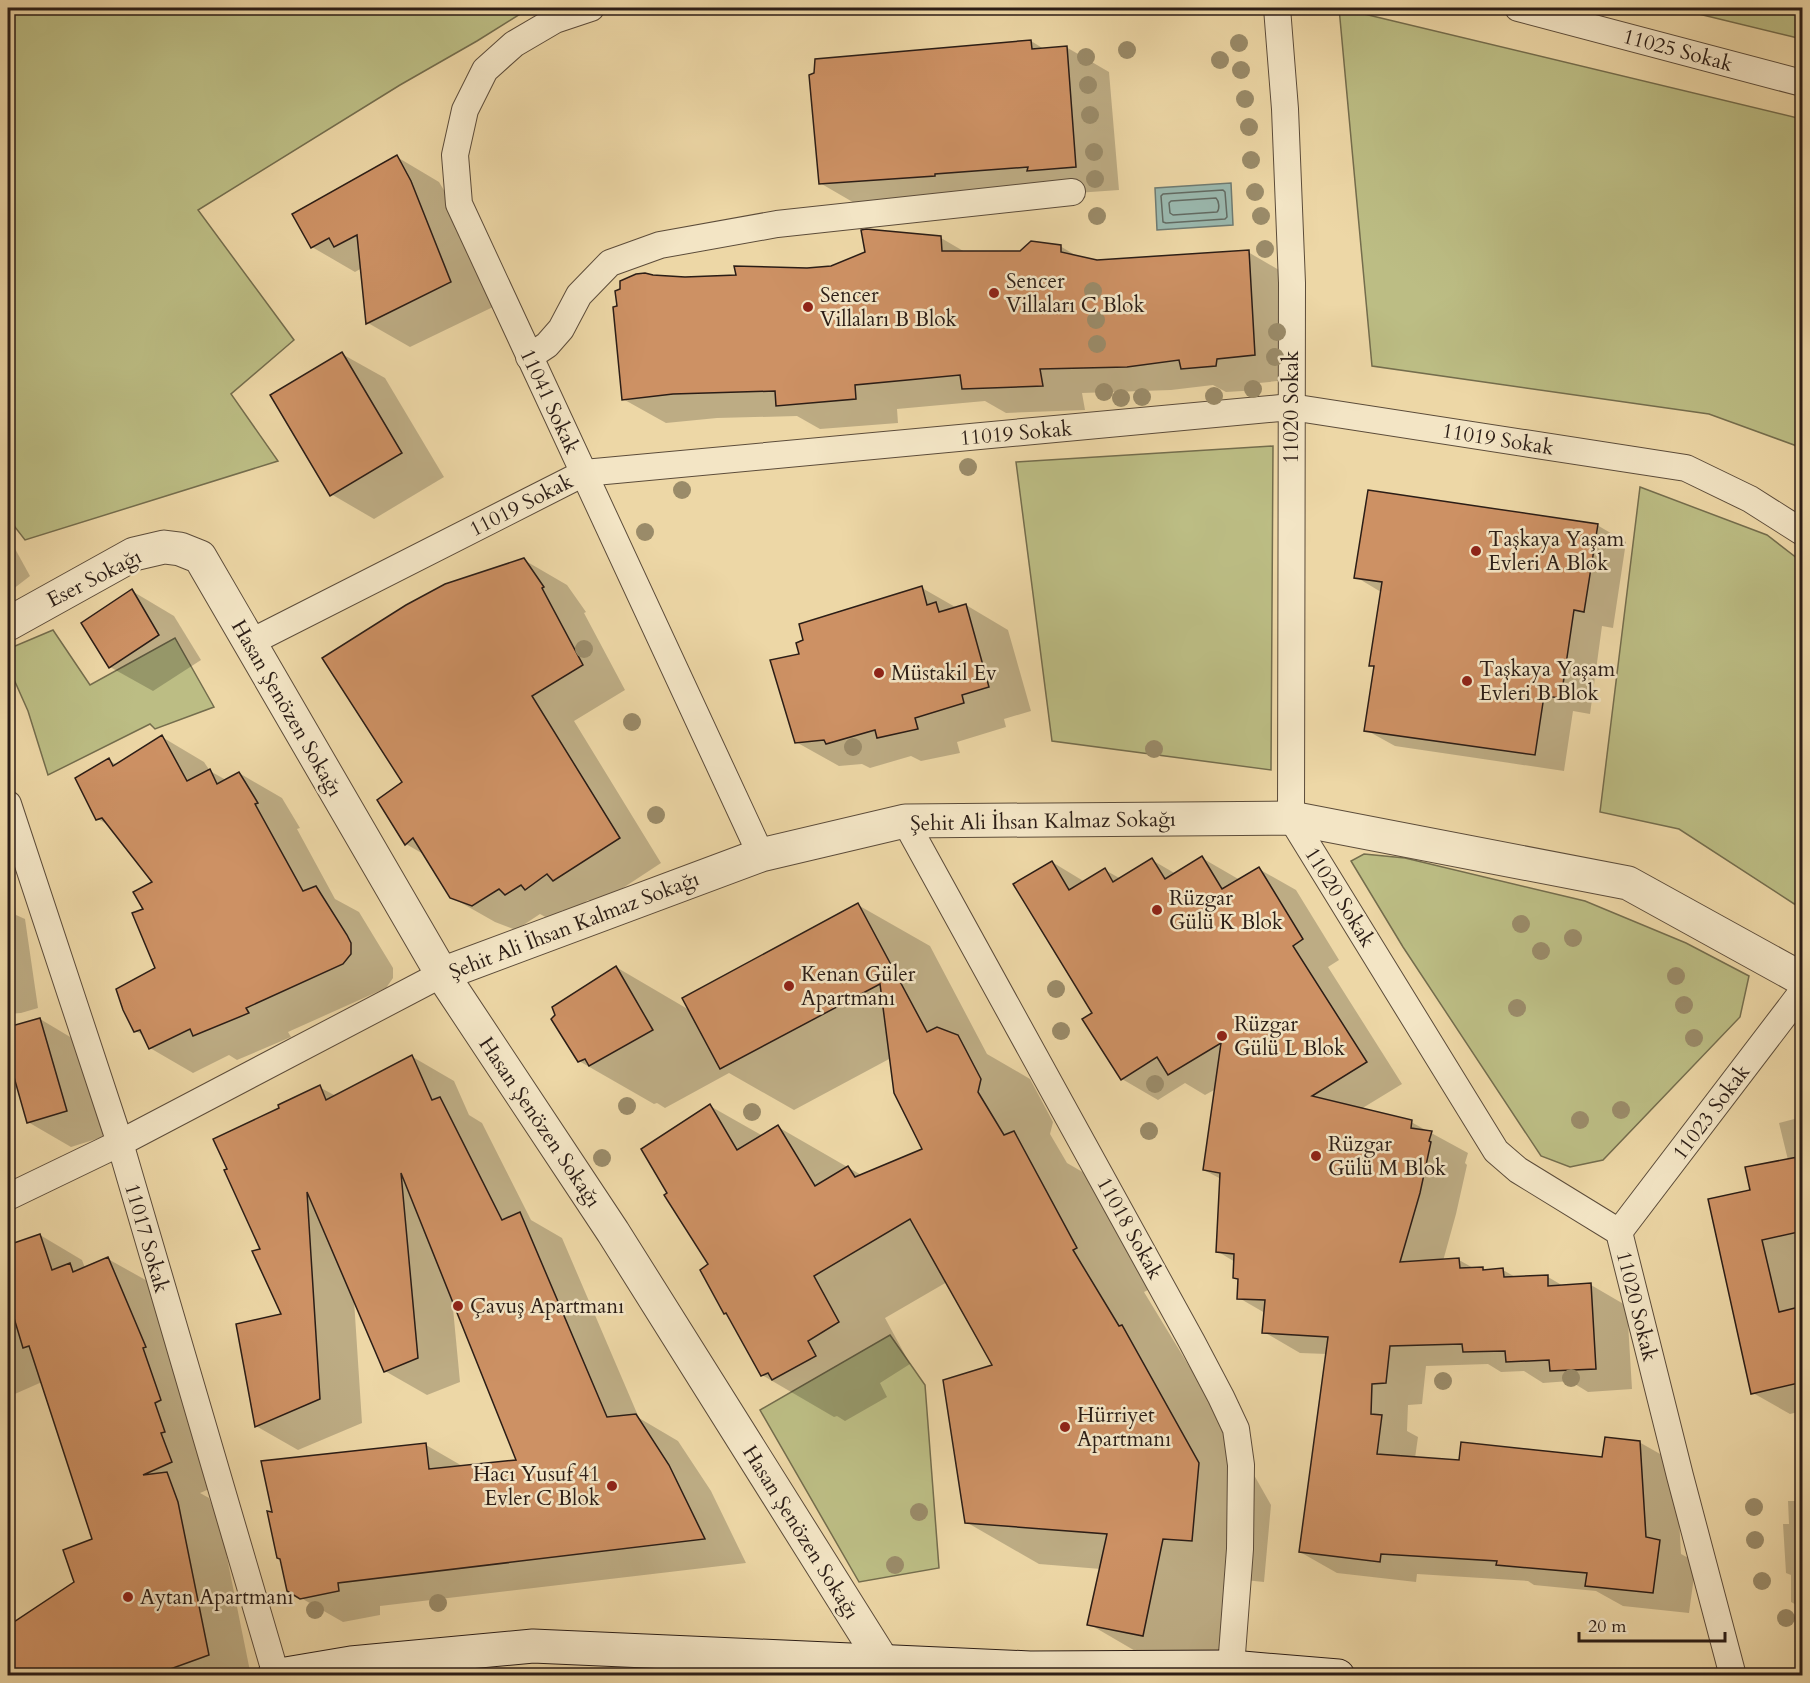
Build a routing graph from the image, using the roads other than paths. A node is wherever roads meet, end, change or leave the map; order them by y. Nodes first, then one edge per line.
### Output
1 (591, 8) edge
2 (1277, 8) edge
3 (1518, 8) edge
4 (1803, 83) edge
5 (1072, 192) dead end
6 (530, 357) junction
7 (1291, 407) junction
8 (584, 473) junction
9 (1803, 532) edge
10 (211, 574) joint
11 (8, 624) edge
12 (249, 643) junction
13 (8, 804) edge
14 (1291, 818) junction
15 (905, 821) junction
16 (761, 855) junction
17 (442, 974) junction
18 (1803, 979) edge
19 (1803, 992) edge
20 (120, 1143) junction
21 (8, 1197) edge
22 (1619, 1232) junction
23 (1231, 1667) junction
24 (885, 1669) edge
25 (1040, 1672) edge
26 (275, 1675) edge
27 (1338, 1676) edge
28 (1733, 1676) edge

1 - 6 lane, 11041 Sokak
2 - 7 lane, 11020 Sokak
3 - 4 lane, 11025 Sokak
5 - 6 lane
6 - 8 lane, 11041 Sokak
7 - 8 lane, 11019 Sokak
7 - 9 lane, 11019 Sokak
7 - 14 lane, 11020 Sokak
8 - 12 lane, 11019 Sokak
8 - 16 lane, 11041 Sokak
10 - 11 street, Eser Sokağı
10 - 12 street, Hasan Şenözen Sokağı
12 - 17 street, Hasan Şenözen Sokağı
13 - 20 lane, 11017 Sokak
14 - 15 street, Şehit Ali İhsan Kalmaz Sokağı
14 - 18 street, Şehit Ali İhsan Kalmaz Sokağı
14 - 22 lane, 11020 Sokak
15 - 16 street, Şehit Ali İhsan Kalmaz Sokağı
15 - 23 lane, 11018 Sokak
16 - 17 street, Şehit Ali İhsan Kalmaz Sokağı
17 - 20 lane, Şehit Ali İhsan Kalmaz Sokağı
17 - 24 street, Hasan Şenözen Sokağı
19 - 22 lane, 11023 Sokak
20 - 21 lane, Şehit Ali İhsan Kalmaz Sokağı
20 - 26 lane, 11017 Sokak
22 - 28 lane, 11020 Sokak
23 - 25 street
23 - 27 street
24 - 25 street
24 - 26 street

